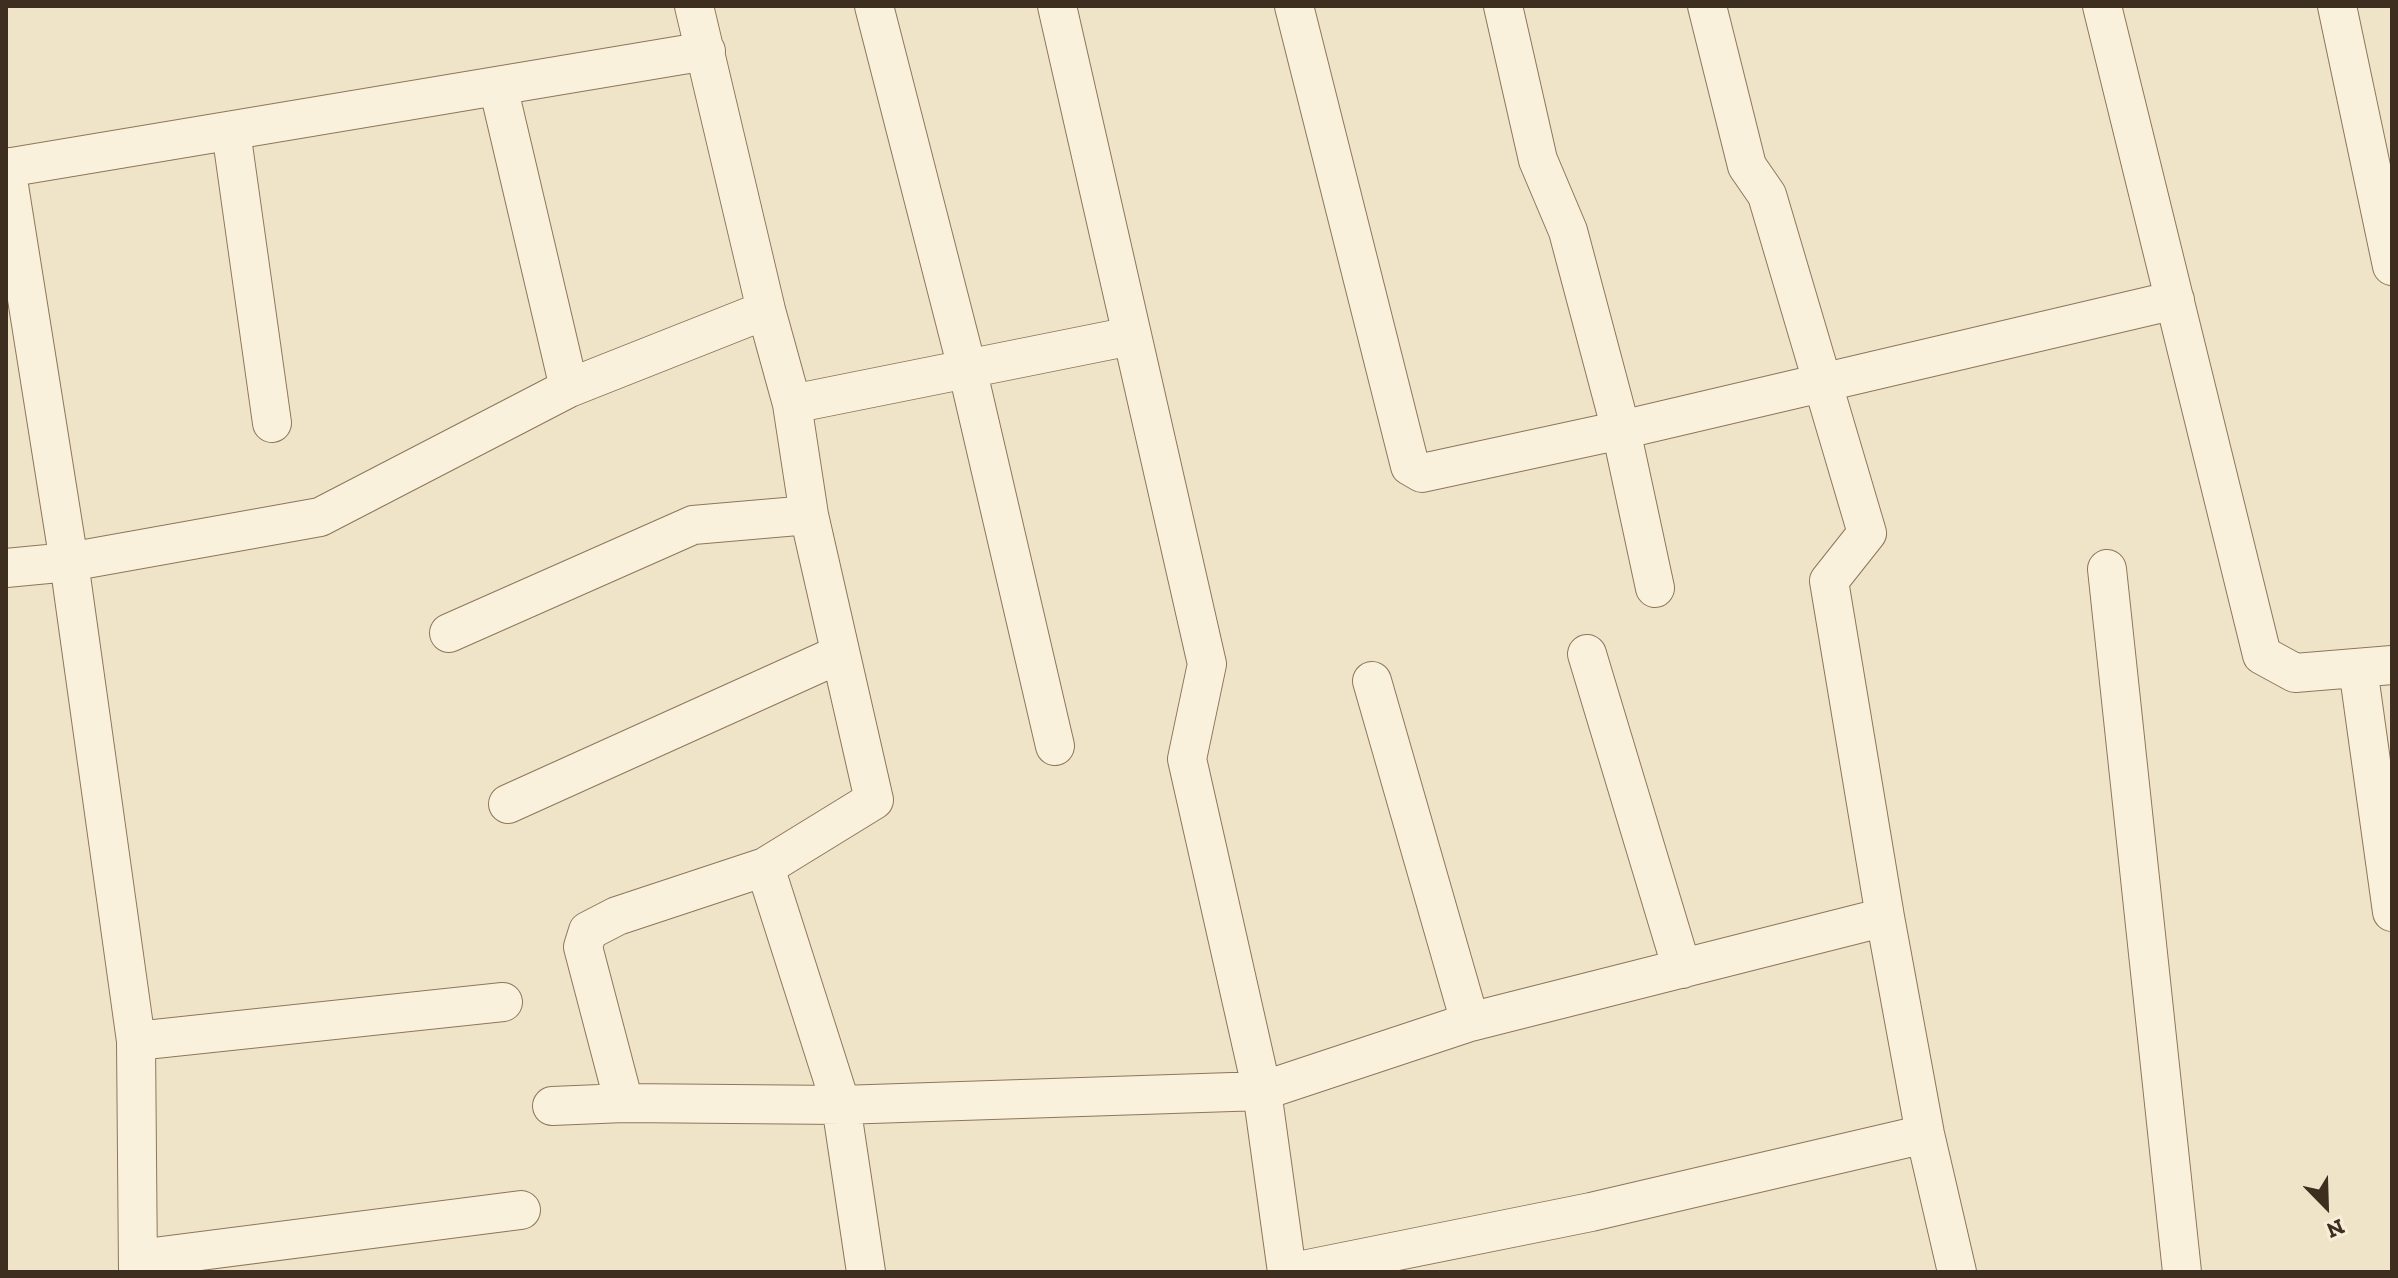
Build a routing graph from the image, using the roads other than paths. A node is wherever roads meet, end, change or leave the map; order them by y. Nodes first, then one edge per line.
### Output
1 (694, 6) edge
2 (874, 6) edge
3 (1294, 6) edge
4 (1503, 6) edge
5 (1707, 6) edge
6 (2102, 6) edge
7 (2337, 6) edge
8 (1068, 8) edge
9 (706, 51) junction
10 (498, 86) junction
11 (231, 131) junction
12 (6, 168) edge
13 (2392, 266) edge
14 (2175, 300) junction
15 (766, 310) junction
16 (1131, 336) junction
17 (967, 368) junction
18 (1824, 382) junction
19 (569, 388) junction
20 (792, 404) junction
21 (272, 423) dead end
22 (1621, 430) junction
23 (809, 515) junction
24 (69, 562) junction
25 (6, 568) edge
26 (2107, 569) dead end
27 (1655, 588) dead end
28 (449, 633) dead end
29 (840, 654) junction
30 (1587, 654) dead end
31 (2375, 667) edge
32 (1372, 681) dead end
33 (1055, 746) dead end
34 (508, 804) dead end
35 (765, 867) junction
36 (2392, 912) edge
37 (1885, 917) junction
38 (1682, 969) junction
39 (503, 1002) dead end
40 (1470, 1022) junction
41 (136, 1041) junction
42 (1262, 1091) junction
43 (624, 1103) junction
44 (841, 1105) junction
45 (552, 1106) dead end
46 (1925, 1134) junction
47 (521, 1210) dead end
48 (138, 1266) edge
49 (866, 1272) edge
50 (1287, 1272) edge
51 (1293, 1272) edge
52 (1957, 1272) edge
53 (2182, 1272) edge

1 - 9 street
2 - 17 street
3 - 22 street
4 - 22 street
5 - 18 street
6 - 14 street
7 - 13 street
8 - 16 street
9 - 10 street
9 - 15 street
10 - 11 street
10 - 19 street
11 - 12 street
11 - 21 street
12 - 24 street
14 - 18 street
14 - 31 street
15 - 19 street
15 - 20 street
16 - 17 street
16 - 42 street
17 - 20 street
17 - 33 street
18 - 22 street
18 - 37 street
19 - 24 street
20 - 23 street
22 - 27 street
23 - 28 street
23 - 29 street
24 - 25 street
24 - 41 street
26 - 53 street
29 - 34 street
29 - 35 street
30 - 38 street
31 - 36 street
32 - 40 street
35 - 43 street
35 - 44 street
37 - 38 street
37 - 46 street
38 - 40 street
39 - 41 street
40 - 42 street
41 - 48 street
42 - 44 street
42 - 50 street
43 - 44 street
43 - 45 street
44 - 49 street
46 - 51 street
46 - 52 street
47 - 48 street

